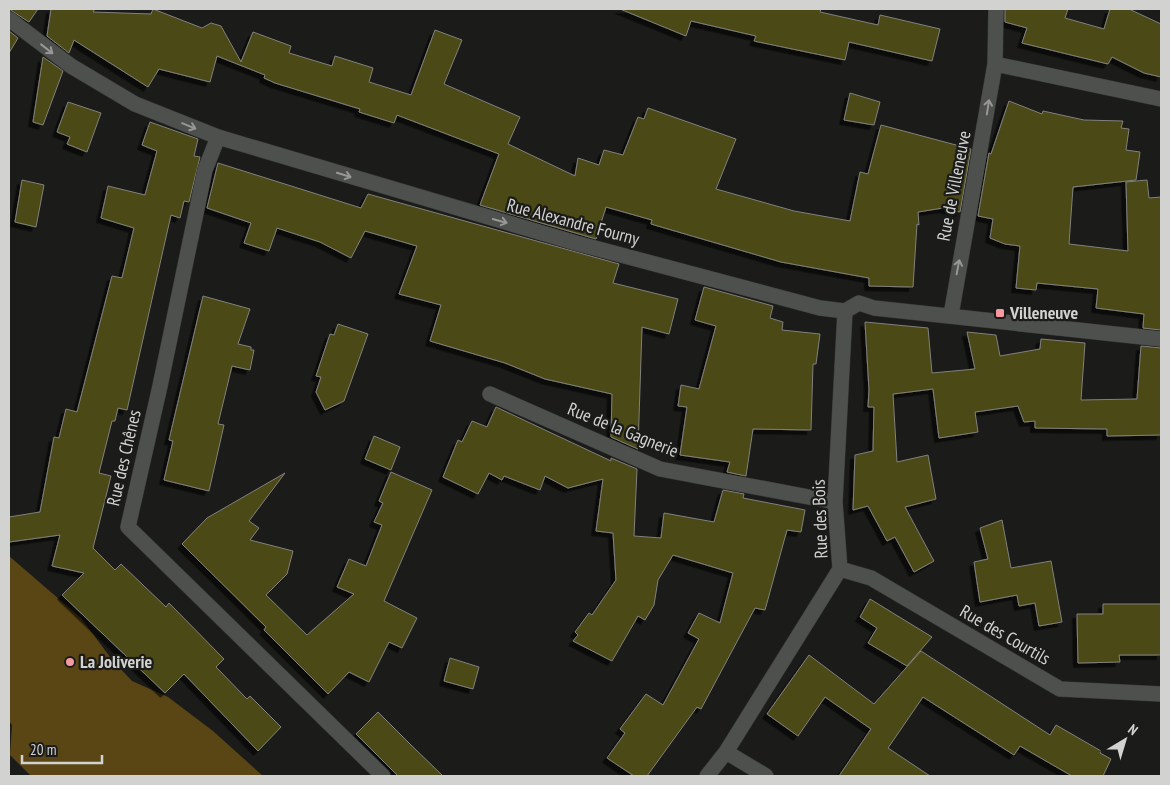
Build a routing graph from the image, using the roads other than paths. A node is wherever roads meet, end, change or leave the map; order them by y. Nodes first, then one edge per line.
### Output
1 (996, 9) edge
2 (9, 19) edge
3 (995, 64) junction
4 (1161, 99) edge
5 (218, 137) junction
6 (845, 311) junction
7 (951, 315) junction
8 (1161, 339) edge
9 (490, 394) dead end
10 (835, 502) junction
11 (840, 569) junction
12 (1161, 694) edge
13 (726, 752) junction
14 (383, 776) edge
15 (706, 776) edge
16 (766, 776) edge

1 - 3 street, Rue de Villeneuve
2 -> 5 street, Rue Alexandre Fourny
3 - 4 street
7 -> 3 street, Rue de Villeneuve
5 -> 6 street, Rue Alexandre Fourny
5 - 14 street, Rue des Chênes
6 - 7 street, Rue Alexandre Fourny
6 - 10 street, Rue des Bois
7 - 8 street, Rue Alexandre Fourny
9 - 10 street, Rue de la Gagnerie
10 - 11 street, Rue des Bois
11 - 12 street, Rue des Courtils
11 - 13 street, Rue des Bois
13 - 15 street, Rue des Bois
13 - 16 street

